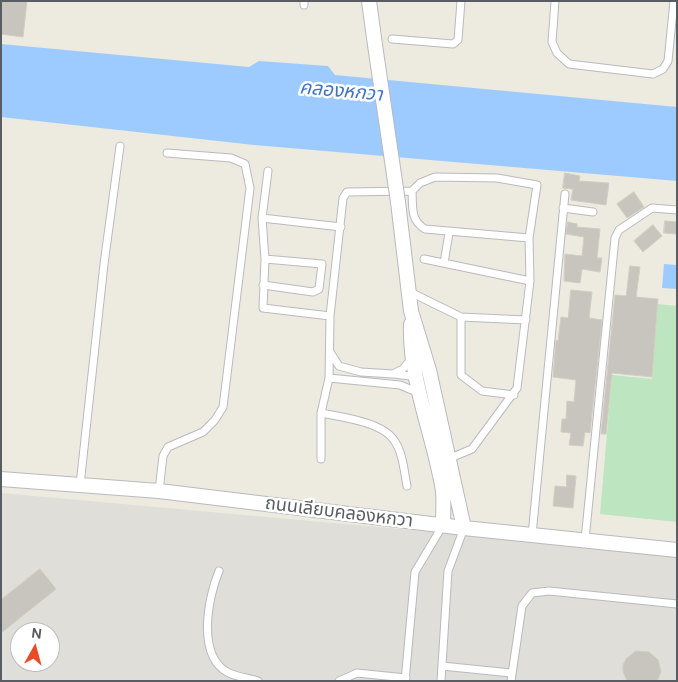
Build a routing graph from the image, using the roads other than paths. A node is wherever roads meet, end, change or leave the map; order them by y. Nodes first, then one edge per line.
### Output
1 (369, 1) edge
2 (461, 1) edge
3 (555, 1) edge
4 (674, 1) edge
5 (392, 39) dead end
6 (120, 146) dead end
7 (167, 153) dead end
8 (268, 171) dead end
9 (412, 191) junction
10 (565, 194) dead end
11 (563, 208) junction
12 (677, 210) edge
13 (592, 212) dead end
14 (262, 218) junction
15 (341, 227) junction
16 (449, 233) junction
17 (529, 238) junction
18 (265, 259) junction
19 (424, 259) dead end
20 (444, 263) junction
21 (530, 281) junction
22 (263, 285) junction
23 (408, 291) junction
24 (411, 311) junction
25 (330, 316) junction
26 (461, 317) junction
27 (526, 320) junction
28 (330, 352) junction
29 (411, 359) junction
30 (394, 374) junction
31 (329, 378) junction
32 (432, 381) junction
33 (417, 383) junction
34 (400, 385) junction
35 (514, 395) junction
36 (321, 413) junction
37 (321, 458) dead end
38 (443, 458) junction
39 (1, 479) edge
40 (80, 486) junction
41 (407, 486) dead end
42 (159, 491) junction
43 (443, 526) junction
44 (464, 528) junction
45 (532, 535) junction
46 (584, 540) junction
47 (677, 550) edge
48 (220, 571) dead end
49 (677, 604) edge
50 (442, 666) junction
51 (511, 677) edge
52 (406, 679) edge
53 (258, 681) edge
54 (339, 681) edge
55 (441, 681) edge

1 - 23 street, bridge
2 - 5 lane
3 - 4 lane
6 - 40 lane
7 - 42 lane
8 - 14 lane
9 - 15 lane
9 - 16 lane
9 - 17 lane
10 - 11 lane
11 - 13 lane
11 - 45 lane
12 - 46 lane
14 - 15 lane
14 - 18 lane
15 - 25 lane
16 - 17 lane
16 - 20 lane
17 - 21 lane
18 - 22 lane
18 - 22 lane
19 - 20 lane
20 - 21 lane
21 - 27 lane
22 - 25 lane
23 - 24 street
23 - 26 lane
24 - 29 street
24 - 32 street
25 - 28 lane
26 - 27 lane
26 - 35 lane
27 - 35 lane
28 - 30 lane
28 - 31 lane
29 - 30 lane
29 - 33 street
30 - 33 lane
31 - 34 lane
31 - 36 lane
32 - 33 lane
32 - 38 street
33 - 34 lane
33 - 34 lane
33 - 38 street
35 - 38 lane
36 - 37 lane
36 - 41 lane
38 - 43 street
38 - 44 street
39 - 40 street, ถนนเลียบคลองหกวา
40 - 42 street, ถนนเลียบคลองหกวา
42 - 43 street, ถนนเลียบคลองหกวา
43 - 44 street, ถนนเลียบคลองหกวา
43 - 52 lane
44 - 45 street, ถนนเลียบคลองหกวา
44 - 50 lane
45 - 46 street, ถนนเลียบคลองหกวา
46 - 47 street, ถนนเลียบคลองหกวา
48 - 53 lane
49 - 51 lane
50 - 51 lane
50 - 55 lane
52 - 54 lane

